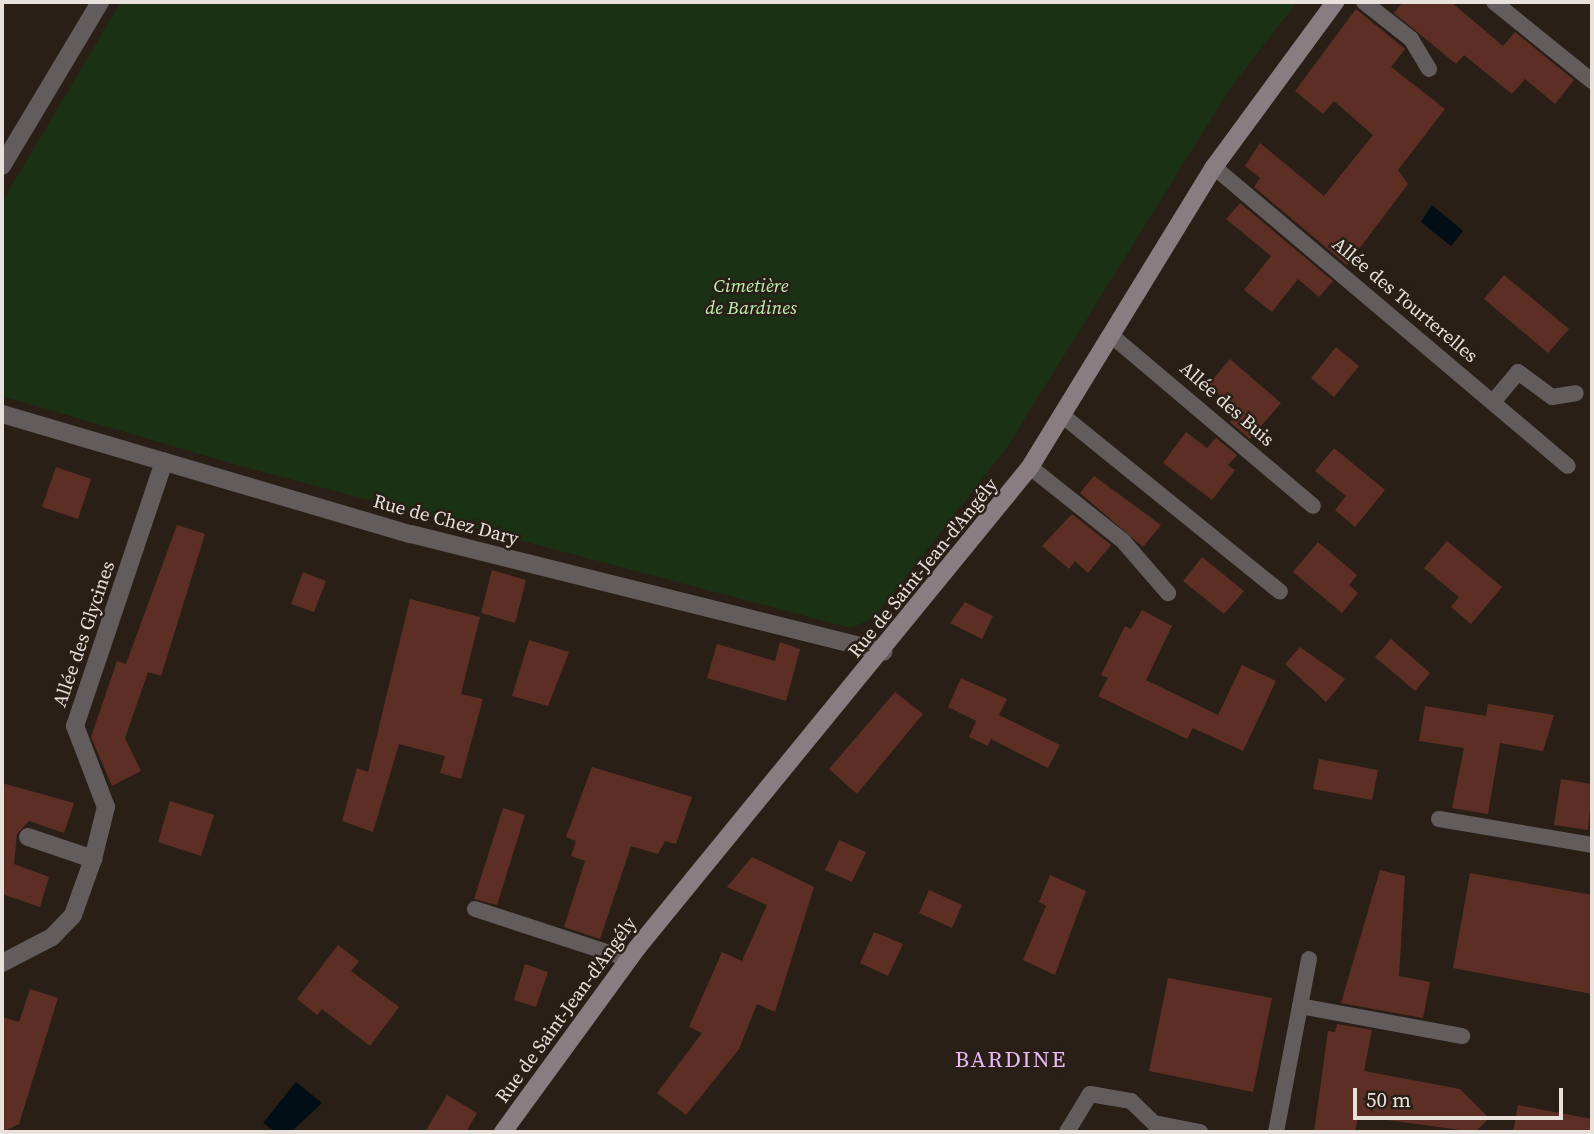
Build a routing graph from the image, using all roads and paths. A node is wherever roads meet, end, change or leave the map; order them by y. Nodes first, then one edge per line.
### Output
1 (100, 2) edge
2 (1335, 2) edge
3 (1364, 2) edge
4 (1494, 2) edge
5 (1429, 69) dead end
6 (1592, 81) edge
7 (2, 166) edge
8 (1214, 167) junction
9 (1112, 336) junction
10 (1576, 393) dead end
11 (1493, 402) junction
12 (2, 414) edge
13 (1063, 416) junction
14 (164, 462) junction
15 (1569, 466) dead end
16 (1030, 467) junction
17 (1312, 506) dead end
18 (1280, 592) dead end
19 (1168, 593) dead end
20 (883, 652) junction
21 (1438, 819) dead end
22 (28, 838) dead end
23 (1592, 845) edge
24 (93, 859) junction
25 (475, 909) dead end
26 (628, 959) junction
27 (1309, 959) dead end
28 (2, 963) edge
29 (1300, 1006) junction
30 (1462, 1036) dead end
31 (503, 1132) edge
32 (1067, 1132) edge
33 (1200, 1132) edge
34 (1276, 1132) edge

1 - 7 street
2 - 8 main road, Rue de Saint-Jean-d'Angély
3 - 5 lane
4 - 6 lane
8 - 9 main road, Rue de Saint-Jean-d'Angély
8 - 11 lane, Allée des Tourterelles
9 - 13 main road, Rue de Saint-Jean-d'Angély
9 - 17 lane, Allée des Buis
10 - 11 lane
11 - 15 lane, Allée des Tourterelles
12 - 14 street, Rue de Chez Dary
13 - 16 main road, Rue de Saint-Jean-d'Angély
13 - 18 lane
14 - 20 street, Rue de Chez Dary
14 - 24 street, Allée des Glycines
16 - 19 lane
16 - 20 main road, Rue de Saint-Jean-d'Angély
20 - 26 main road, Rue de Saint-Jean-d'Angély
21 - 23 lane
22 - 24 street
24 - 28 street, Allée des Glycines
25 - 26 lane
26 - 31 main road, Rue de Saint-Jean-d'Angély
27 - 29 lane
29 - 30 lane
29 - 34 lane
32 - 33 lane

